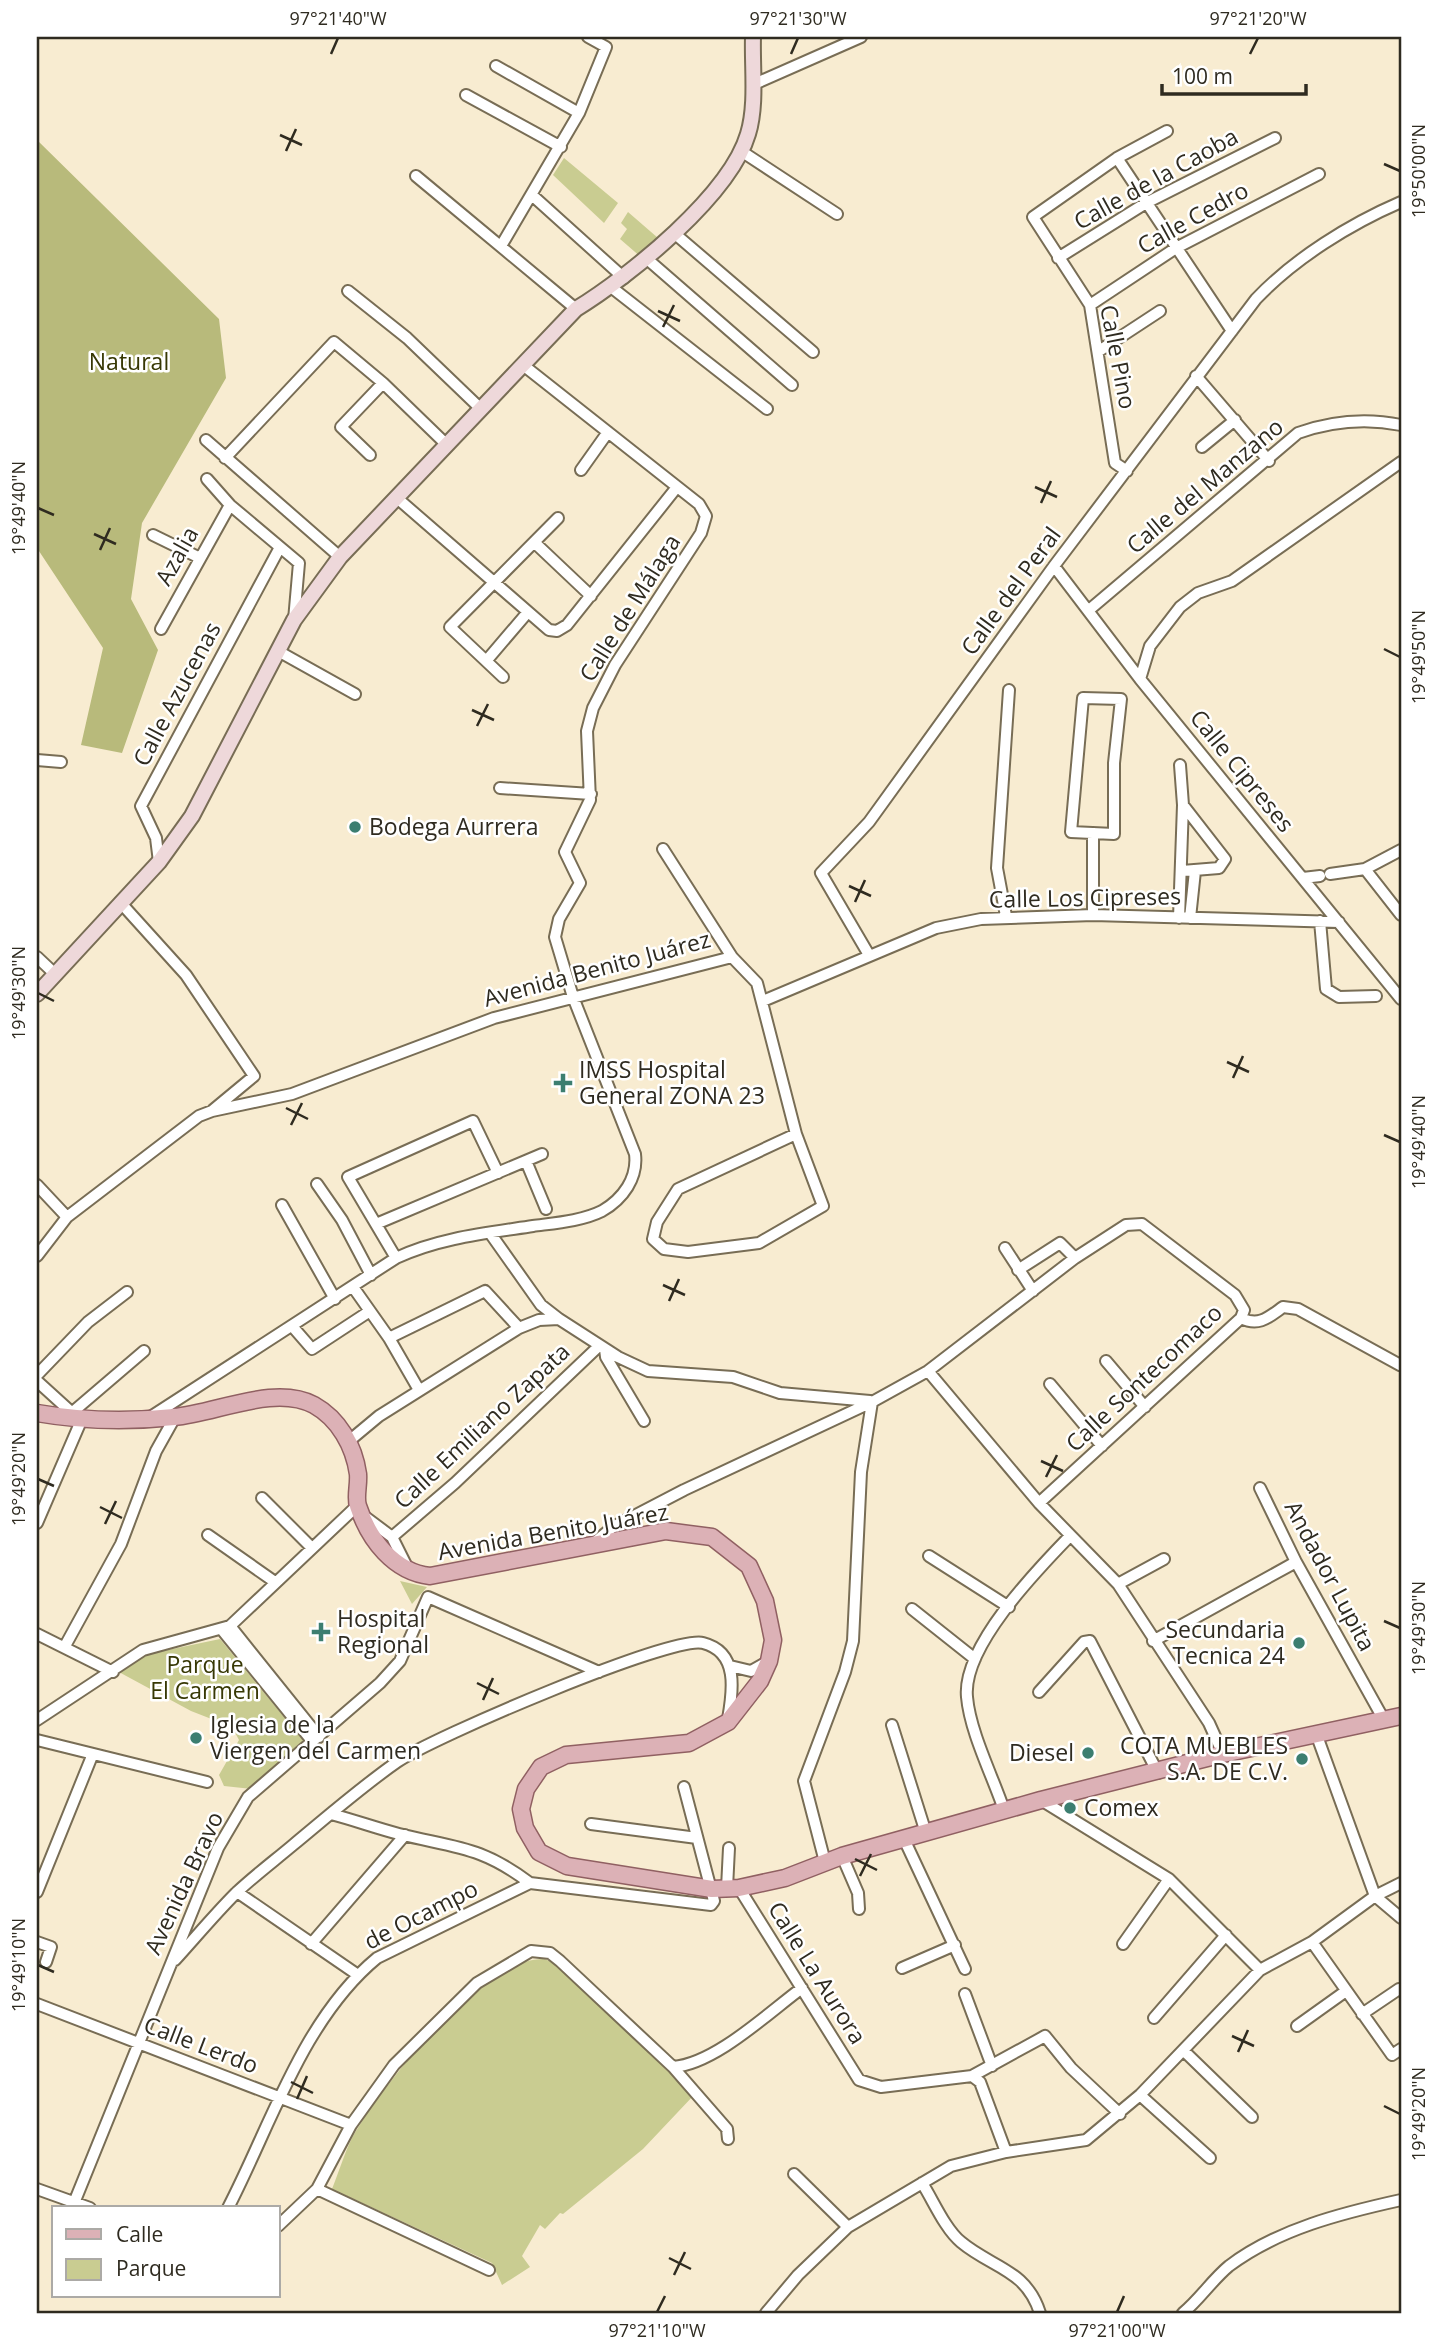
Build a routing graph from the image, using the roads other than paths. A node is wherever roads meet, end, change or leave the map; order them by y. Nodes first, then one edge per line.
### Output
1 (588, 37) edge
2 (753, 37) edge
3 (861, 37) edge
4 (843, 41) edge
5 (496, 66) dead end
6 (752, 85) junction
7 (466, 94) dead end
8 (579, 113) junction
9 (1167, 131) dead end
10 (1275, 138) dead end
11 (561, 147) junction
12 (741, 151) junction
13 (1117, 158) junction
14 (1319, 174) dead end
15 (416, 176) dead end
16 (533, 196) junction
17 (1401, 202) edge
18 (1146, 203) junction
19 (837, 214) dead end
20 (674, 233) junction
21 (501, 246) junction
22 (1176, 248) junction
23 (646, 258) junction
24 (1058, 258) junction
25 (624, 278) junction
26 (611, 287) junction
27 (348, 291) dead end
28 (1090, 304) junction
29 (576, 309) junction
30 (1160, 311) dead end
31 (1232, 331) junction
32 (1100, 351) junction
33 (813, 352) dead end
34 (523, 365) junction
35 (1196, 376) junction
36 (383, 383) junction
37 (792, 385) dead end
38 (481, 409) junction
39 (767, 409) dead end
40 (1235, 420) junction
41 (1401, 425) edge
42 (608, 432) junction
43 (206, 440) dead end
44 (447, 445) junction
45 (1202, 447) dead end
46 (370, 455) dead end
47 (225, 458) junction
48 (1269, 461) junction
49 (1401, 462) edge
50 (580, 470) dead end
51 (1127, 471) junction
52 (207, 480) dead end
53 (677, 487) junction
54 (397, 498) junction
55 (230, 505) junction
56 (558, 518) dead end
57 (153, 535) dead end
58 (536, 543) junction
59 (279, 549) junction
60 (340, 557) junction
61 (200, 558) junction
62 (1054, 566) junction
63 (495, 584) junction
64 (591, 596) junction
65 (1089, 610) junction
66 (528, 612) junction
67 (294, 620) junction
68 (161, 629) dead end
69 (278, 651) junction
70 (487, 660) junction
71 (503, 677) dead end
72 (1139, 679) junction
73 (1009, 690) dead end
74 (355, 694) dead end
75 (37, 760) edge
76 (61, 762) dead end
77 (1180, 765) dead end
78 (500, 788) dead end
79 (591, 794) junction
80 (1183, 805) junction
81 (1093, 833) junction
82 (663, 849) dead end
83 (1401, 850) edge
84 (159, 862) junction
85 (1365, 870) junction
86 (1182, 871) junction
87 (1195, 871) junction
88 (1303, 878) junction
89 (120, 902) junction
90 (1093, 915) junction
91 (1401, 915) edge
92 (1006, 916) junction
93 (1185, 918) junction
94 (1320, 921) junction
95 (1339, 922) junction
96 (869, 955) junction
97 (37, 957) edge
98 (732, 957) junction
99 (55, 974) junction
100 (37, 994) edge
101 (1376, 996) dead end
102 (573, 997) junction
103 (1401, 999) edge
104 (763, 1001) junction
105 (212, 1111) junction
106 (796, 1134) junction
107 (542, 1154) dead end
108 (526, 1161) junction
109 (498, 1173) junction
110 (317, 1184) dead end
111 (37, 1185) edge
112 (282, 1205) dead end
113 (546, 1209) dead end
114 (67, 1217) junction
115 (376, 1224) junction
116 (489, 1233) junction
117 (1005, 1248) dead end
118 (37, 1256) edge
119 (396, 1258) junction
120 (1075, 1258) junction
121 (1018, 1270) junction
122 (371, 1275) junction
123 (353, 1287) junction
124 (1033, 1291) junction
125 (127, 1292) dead end
126 (334, 1299) junction
127 (370, 1311) junction
128 (1243, 1314) junction
129 (559, 1319) junction
130 (292, 1326) junction
131 (519, 1328) junction
132 (389, 1338) junction
133 (602, 1347) junction
134 (144, 1352) dead end
135 (1106, 1361) dead end
136 (1400, 1365) edge
137 (928, 1371) junction
138 (37, 1375) edge
139 (37, 1381) edge
140 (1050, 1384) dead end
141 (419, 1390) junction
142 (872, 1402) junction
143 (1145, 1407) junction
144 (37, 1413) edge
145 (73, 1417) junction
146 (175, 1417) junction
147 (146, 1419) junction
148 (644, 1421) dead end
149 (349, 1441) junction
150 (1102, 1446) junction
151 (1260, 1488) dead end
152 (262, 1497) dead end
153 (1039, 1503) junction
154 (39, 1510) edge
155 (361, 1511) junction
156 (37, 1523) edge
157 (208, 1535) dead end
158 (1070, 1536) junction
159 (392, 1537) junction
160 (312, 1548) junction
161 (588, 1549) junction
162 (929, 1556) dead end
163 (1164, 1559) dead end
164 (1296, 1562) junction
165 (411, 1574) junction
166 (275, 1582) junction
167 (1118, 1584) junction
168 (1009, 1607) junction
169 (912, 1609) dead end
170 (227, 1628) junction
171 (37, 1634) edge
172 (1153, 1641) junction
173 (65, 1646) junction
174 (975, 1659) junction
175 (769, 1661) junction
176 (730, 1666) junction
177 (113, 1672) junction
178 (599, 1672) junction
179 (1039, 1692) dead end
180 (1401, 1716) edge
181 (37, 1720) edge
182 (1384, 1720) junction
183 (728, 1722) junction
184 (892, 1725) dead end
185 (1317, 1736) junction
186 (37, 1740) edge
187 (316, 1740) junction
188 (1223, 1754) junction
189 (92, 1756) junction
190 (1158, 1773) junction
191 (207, 1783) dead end
192 (684, 1787) dead end
193 (1041, 1800) junction
194 (1004, 1810) junction
195 (331, 1814) junction
196 (591, 1824) dead end
197 (926, 1833) junction
198 (402, 1834) junction
199 (697, 1838) junction
200 (904, 1839) junction
201 (729, 1847) dead end
202 (842, 1856) junction
203 (825, 1862) junction
204 (1169, 1879) junction
205 (1401, 1883) edge
206 (530, 1884) junction
207 (726, 1888) junction
208 (238, 1891) junction
209 (37, 1892) edge
210 (1376, 1896) junction
211 (859, 1909) dead end
212 (1401, 1918) edge
213 (1226, 1935) junction
214 (311, 1941) junction
215 (37, 1942) edge
216 (1312, 1942) junction
217 (1123, 1944) dead end
218 (955, 1945) junction
219 (46, 1962) dead end
220 (168, 1967) junction
221 (902, 1968) dead end
222 (965, 1969) dead end
223 (1260, 1970) junction
224 (358, 1974) junction
225 (802, 1988) junction
226 (1399, 1989) dead end
227 (1346, 1991) junction
228 (965, 1994) dead end
229 (37, 2004) edge
230 (1362, 2014) junction
231 (1154, 2018) dead end
232 (1297, 2026) dead end
233 (137, 2043) junction
234 (1184, 2051) junction
235 (1397, 2052) edge
236 (992, 2066) junction
237 (673, 2067) junction
238 (972, 2076) junction
239 (1140, 2095) junction
240 (281, 2098) junction
241 (1119, 2114) junction
242 (1252, 2117) dead end
243 (351, 2125) junction
244 (728, 2139) dead end
245 (1006, 2152) junction
246 (1210, 2158) dead end
247 (794, 2174) dead end
248 (922, 2183) junction
249 (37, 2189) edge
250 (317, 2189) junction
251 (1401, 2200) edge
252 (74, 2203) junction
253 (84, 2206) edge
254 (229, 2206) edge
255 (280, 2225) edge
256 (848, 2227) junction
257 (489, 2270) dead end
258 (766, 2313) edge
259 (1040, 2313) edge
260 (1183, 2313) edge

1 - 8 street
2 - 6 main road
3 - 4 street
4 - 6 street
5 - 8 street
6 - 12 main road
7 - 11 street
8 - 11 street
9 - 13 street
10 - 18 street, Calle de la Caoba
11 - 16 street
12 - 19 street
12 - 20 main road
13 - 18 street
13 - 24 street, Calle Pino
14 - 22 street, Calle Cedro
15 - 21 street
16 - 21 street
16 - 25 street
17 - 31 street, Calle del Peral
18 - 22 street
18 - 24 street, Calle de la Caoba
20 - 23 main road
20 - 33 street
21 - 29 street
22 - 28 street, Calle Cedro
22 - 31 street
23 - 25 main road
23 - 37 street
24 - 28 street, Calle Pino
25 - 26 main road
26 - 29 main road
26 - 39 street
27 - 38 street
28 - 32 street, Calle Pino
29 - 34 main road
30 - 32 street
31 - 35 street, Calle del Peral
32 - 51 street, Calle Pino
34 - 38 main road
34 - 42 street
35 - 40 street
35 - 51 street, Calle del Peral
36 - 44 street
36 - 46 street
36 - 47 street
38 - 44 main road
40 - 45 street
40 - 48 street
41 - 48 street, Calle del Manzano
42 - 50 street
42 - 53 street
43 - 47 street
44 - 54 main road
47 - 60 street
48 - 65 street, Calle del Manzano
49 - 72 street
51 - 62 street, Calle del Peral
52 - 55 street
53 - 64 street
53 - 79 street, Calle de Málaga
54 - 60 main road
54 - 63 street
55 - 59 street
55 - 61 street, Azalia
56 - 58 street
57 - 61 street
58 - 63 street
58 - 64 street
59 - 67 street
59 - 84 street, Calle Azucenas
60 - 67 main road
61 - 68 street, Azalia
62 - 65 street, Calle Cipreses
62 - 96 street, Calle del Peral
63 - 66 street
63 - 70 street
64 - 66 street
65 - 72 street, Calle Cipreses
66 - 70 street
67 - 69 main road
69 - 74 street
69 - 84 main road
70 - 71 street
72 - 88 street, Calle Cipreses
73 - 92 street
75 - 76 street
77 - 80 street
78 - 79 street
79 - 102 street, Calle de Málaga
80 - 86 street
80 - 87 street
81 - 81 street
81 - 90 street
82 - 98 street
83 - 85 street
84 - 89 main road
85 - 88 street
85 - 91 street
86 - 87 street
86 - 93 street
87 - 93 street
88 - 95 street, Calle Cipreses
89 - 99 main road
89 - 105 street
90 - 92 street, Calle Los Cipreses
90 - 93 street, Calle Los Cipreses
92 - 96 street, Calle Los Cipreses
93 - 94 street, Calle Los Cipreses
94 - 95 street, Calle Los Cipreses
94 - 101 street
95 - 103 street, Calle Cipreses
96 - 104 street, Calle Los Cipreses
97 - 99 street
98 - 102 street, Avenida Benito Juárez
98 - 104 street
99 - 100 main road
102 - 105 street, Avenida Benito Juárez
102 - 116 street
104 - 106 street
105 - 114 street, Avenida Benito Juárez
106 - 106 street
107 - 108 street
108 - 109 street
108 - 113 street
109 - 115 street
109 - 115 street
110 - 122 street
111 - 114 street
112 - 126 street
114 - 118 street, Avenida Benito Juárez
115 - 119 street
116 - 119 street
116 - 129 street
117 - 121 street
119 - 122 street
120 - 121 street
120 - 124 street
120 - 128 street
121 - 124 street
122 - 123 street
123 - 126 street
123 - 127 street
124 - 137 street
125 - 138 street
126 - 130 street
127 - 130 street
127 - 132 street
128 - 136 street
128 - 143 street, Calle Sontecomaco
129 - 131 street
129 - 133 street
130 - 147 street
131 - 132 street
131 - 141 street
132 - 141 street
133 - 142 street
133 - 148 street, Calle Emiliano Zapata
133 - 159 street, Calle Emiliano Zapata
134 - 145 street
135 - 143 street
137 - 142 street
137 - 153 street
139 - 145 street
140 - 150 street
141 - 149 street
142 - 161 street
142 - 203 street
143 - 150 street, Calle Sontecomaco
144 - 145 main road, Avenida Benito Juárez
145 - 147 main road, Avenida Benito Juárez
145 - 154 street
146 - 147 main road, Avenida Benito Juárez
146 - 149 main road, Avenida Benito Juárez
146 - 173 street
149 - 155 main road, Avenida Benito Juárez
150 - 153 street, Calle Sontecomaco
151 - 164 street, Andador Lupita
152 - 160 street
153 - 158 street
154 - 156 street
155 - 159 street
155 - 160 street
155 - 165 main road, Avenida Benito Juárez
157 - 166 street
158 - 167 street
158 - 168 street
159 - 165 street
160 - 166 street
161 - 165 main road, Avenida Benito Juárez
161 - 175 main road, Avenida Benito Juárez
162 - 168 street
163 - 167 street
164 - 172 street
164 - 182 street, Andador Lupita
166 - 170 street
167 - 172 street
168 - 174 street
169 - 174 street
170 - 177 street
170 - 187 street
171 - 173 street
172 - 188 street
173 - 177 street
174 - 194 street
175 - 176 street
175 - 183 main road, Avenida Benito Juárez
176 - 178 street
176 - 183 street
177 - 181 street
178 - 187 street, Avenida Bravo
178 - 195 street
179 - 190 street
180 - 182 main road, Avenida Benito Juárez
182 - 185 main road, Avenida Benito Juárez
183 - 207 main road, Avenida Benito Juárez
184 - 197 street
185 - 188 main road, Avenida Benito Juárez
185 - 210 street
186 - 189 street
187 - 220 street, Avenida Bravo
188 - 190 main road, Avenida Benito Juárez
189 - 191 street
189 - 209 street
190 - 193 main road, Avenida Benito Juárez
192 - 199 street, Calle La Aurora
193 - 194 main road, Avenida Benito Juárez
193 - 204 street
194 - 197 main road, Avenida Benito Juárez
195 - 198 street
195 - 208 street
196 - 199 street
197 - 200 main road, Avenida Benito Juárez
198 - 206 street
198 - 214 street
199 - 207 street, Calle La Aurora
200 - 202 main road, Avenida Benito Juárez
200 - 218 street
201 - 207 street
202 - 203 main road, Avenida Benito Juárez
202 - 211 street
203 - 207 main road, Avenida Benito Juárez
204 - 213 street
204 - 217 street
205 - 210 street
206 - 207 street
206 - 224 street, de Ocampo
207 - 225 street, Calle La Aurora
208 - 214 street
208 - 220 street
210 - 212 street
210 - 216 street
213 - 223 street
213 - 231 street
214 - 224 street
215 - 219 street
216 - 223 street
216 - 227 street
218 - 221 street
218 - 222 street
220 - 233 street, Avenida Bravo
223 - 234 street
224 - 240 street, de Ocampo
225 - 237 street
225 - 238 street, Calle La Aurora
226 - 230 street
227 - 230 street
227 - 232 street
228 - 236 street
229 - 233 street, Calle Lerdo
230 - 235 street
233 - 240 street, Calle Lerdo
233 - 252 street, Avenida Bravo
234 - 239 street
234 - 242 street
236 - 238 street
236 - 241 street
237 - 243 street
237 - 244 street
238 - 245 street
239 - 241 street
239 - 246 street
240 - 243 street, Calle Lerdo
240 - 254 street, de Ocampo
241 - 245 street
243 - 250 street
245 - 248 street
247 - 256 street
248 - 256 street
248 - 259 street
249 - 252 street
250 - 255 street
250 - 257 street
251 - 260 street
252 - 253 street
256 - 258 street

